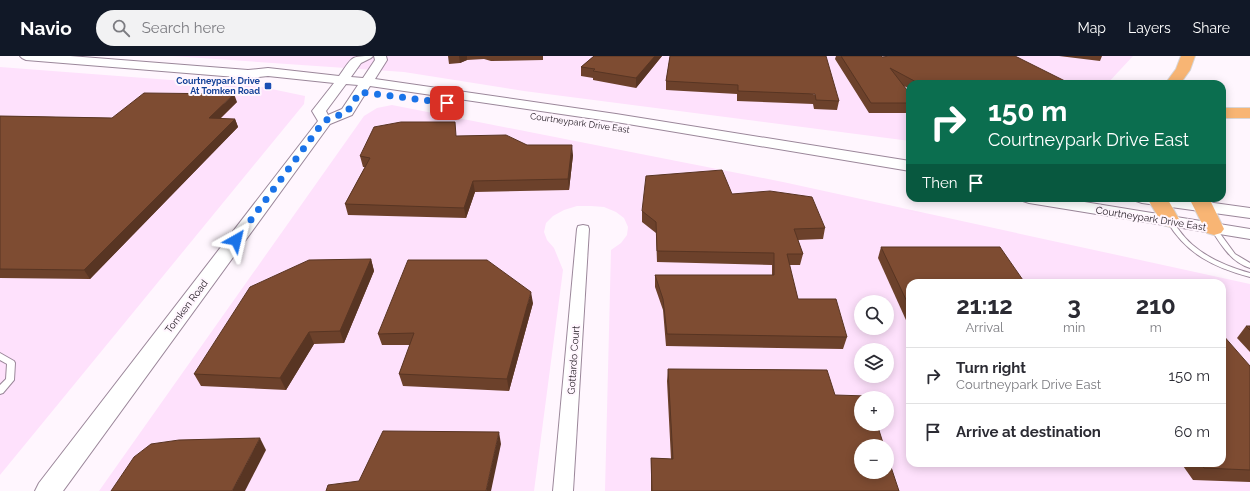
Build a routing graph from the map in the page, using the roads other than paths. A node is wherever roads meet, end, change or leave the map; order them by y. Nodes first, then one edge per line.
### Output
1 (26, 56) edge
2 (367, 56) edge
3 (380, 56) edge
4 (1188, 56) edge
5 (1175, 80) edge
6 (339, 84) junction
7 (363, 87) junction
8 (1226, 113) edge
9 (1250, 113) edge
10 (324, 121) junction
11 (906, 165) edge
12 (906, 177) edge
13 (1054, 202) edge
14 (1155, 202) edge
15 (1189, 202) edge
16 (1201, 203) edge
17 (1250, 213) edge
18 (1170, 221) junction
19 (584, 229) dead end
20 (1214, 229) junction
21 (1250, 234) edge
22 (1250, 266) edge
23 (1250, 274) edge
24 (0, 356) edge
25 (0, 391) edge
26 (48, 491) edge
27 (563, 491) edge

1 - 6 main road, Courtneypark Drive East
2 - 6 main road
3 - 7 main road
4 - 5 highway
6 - 7 main road, Courtneypark Drive East
6 - 10 main road
7 - 10 main road
7 - 11 main road, Courtneypark Drive East
7 - 12 main road, Courtneypark Drive East
8 - 9 highway
10 - 26 main road, Tomken Road
13 - 18 main road, Courtneypark Drive East
14 - 18 highway
15 - 16 main road, Courtneypark Drive East
16 - 17 main road, Courtneypark Drive East
16 - 20 highway
18 - 20 main road, Courtneypark Drive East
18 - 23 lane
19 - 27 street, Gottardo Court
20 - 21 main road, Courtneypark Drive East
20 - 22 lane
24 - 25 lane

